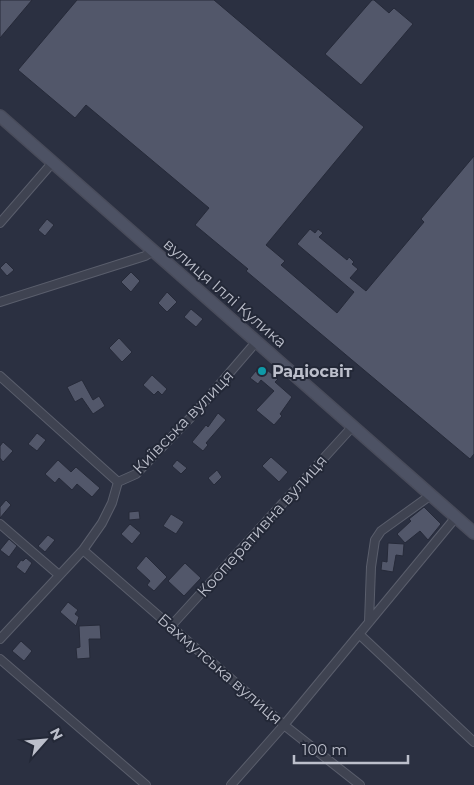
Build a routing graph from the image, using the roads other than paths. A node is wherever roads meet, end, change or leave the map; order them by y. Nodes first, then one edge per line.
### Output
1 (0, 116) edge
2 (53, 162) junction
3 (0, 223) edge
4 (153, 251) junction
5 (0, 302) edge
6 (256, 342) junction
7 (0, 376) edge
8 (353, 426) junction
9 (118, 482) junction
10 (431, 495) junction
11 (456, 518) junction
12 (0, 524) edge
13 (474, 533) edge
14 (83, 550) junction
15 (59, 574) junction
16 (369, 622) junction
17 (171, 626) junction
18 (359, 634) junction
19 (0, 638) edge
20 (0, 659) edge
21 (284, 725) junction
22 (474, 742) edge
23 (146, 785) edge
24 (231, 785) edge
25 (360, 785) edge

1 - 2 street, вулиця Іллі Кулика
2 - 3 street
2 - 4 street, вулиця Іллі Кулика
4 - 5 street
4 - 6 street, вулиця Іллі Кулика
6 - 8 street, вулиця Іллі Кулика
6 - 9 street, Київська вулиця
7 - 9 street
8 - 10 street, вулиця Іллі Кулика
8 - 17 street, Кооперативна вулиця
9 - 14 street, Київська вулиця
10 - 11 street, вулиця Іллі Кулика
10 - 16 street
11 - 13 street, вулиця Іллі Кулика
11 - 16 street
12 - 15 street
14 - 15 street, Київська вулиця
14 - 17 street, Бахмутська вулиця
15 - 19 street, Київська вулиця
16 - 18 street
17 - 21 street, Бахмутська вулиця
18 - 21 street
18 - 22 street
20 - 23 street
21 - 24 street
21 - 25 street, Бахмутська вулиця

